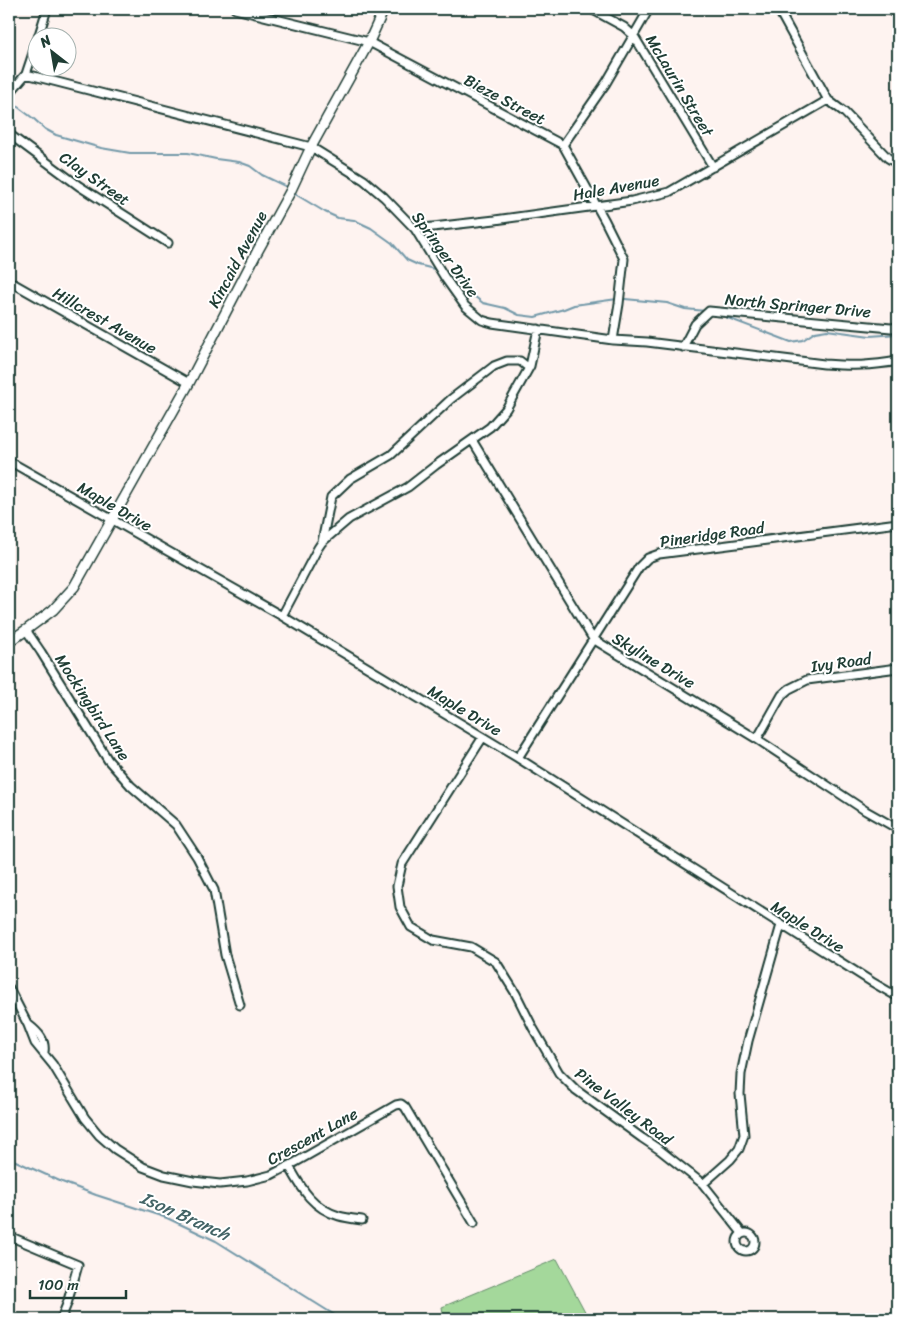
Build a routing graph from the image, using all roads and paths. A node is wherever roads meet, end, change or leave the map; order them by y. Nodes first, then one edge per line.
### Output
1 (47, 9) edge
2 (235, 9) edge
3 (384, 9) edge
4 (591, 9) edge
5 (649, 9) edge
6 (778, 9) edge
7 (888, 9) edge
8 (898, 15) edge
9 (41, 28) edge
10 (634, 36) junction
11 (369, 42) junction
12 (28, 68) edge
13 (26, 74) junction
14 (9, 94) edge
15 (828, 100) junction
16 (9, 134) edge
17 (563, 146) junction
18 (311, 148) junction
19 (898, 164) edge
20 (713, 167) junction
21 (596, 206) junction
22 (415, 230) junction
23 (168, 243) dead end
24 (9, 281) edge
25 (898, 327) edge
26 (538, 329) junction
27 (613, 340) junction
28 (683, 347) junction
29 (898, 361) edge
30 (529, 368) junction
31 (189, 383) junction
32 (472, 440) junction
33 (9, 461) edge
34 (112, 520) junction
35 (898, 523) edge
36 (322, 542) junction
37 (282, 616) junction
38 (26, 630) junction
39 (593, 639) junction
40 (9, 642) edge
41 (898, 668) edge
42 (483, 737) junction
43 (757, 738) junction
44 (518, 758) junction
45 (898, 828) edge
46 (781, 925) junction
47 (9, 988) edge
48 (898, 997) edge
49 (240, 1005) dead end
50 (289, 1166) junction
51 (703, 1184) junction
52 (362, 1220) dead end
53 (474, 1223) dead end
54 (742, 1233) dead end
55 (9, 1236) edge
56 (61, 1319) edge

1 - 9 street
2 - 11 street, Bieze Street
3 - 11 street, Kincaid Avenue
4 - 10 street, McLaurin Street
5 - 10 street
6 - 15 street
7 - 8 street
10 - 17 street
10 - 20 street, McLaurin Street
11 - 17 street, Bieze Street
11 - 18 street, Kincaid Avenue
12 - 13 street
13 - 14 street
13 - 18 street, Springer Drive
15 - 19 street
15 - 20 street, Hale Avenue
16 - 23 street, Clay Street
17 - 21 street
18 - 22 street, Springer Drive
18 - 31 street, Kincaid Avenue
20 - 21 street, Hale Avenue
21 - 22 street, Hale Avenue
21 - 27 street
22 - 26 street, Springer Drive
24 - 31 street, Hillcrest Avenue
25 - 28 street, North Springer Drive
26 - 27 street, Springer Drive
26 - 30 street
27 - 28 street, Springer Drive
28 - 29 street, Springer Drive
30 - 32 street
30 - 36 street
31 - 34 street, Kincaid Avenue
32 - 36 street
32 - 39 street, Skyline Drive
33 - 34 street, Maple Drive
34 - 37 street, Maple Drive
34 - 38 street, Kincaid Avenue
35 - 39 street, Pineridge Road
36 - 37 street
37 - 42 street, Maple Drive
38 - 40 street, Kincaid Avenue
38 - 49 street, Mockingbird Lane
39 - 43 street, Skyline Drive
39 - 44 street, Pineridge Road
41 - 43 street, Ivy Road
42 - 44 street, Maple Drive
42 - 51 street, Pine Valley Road
43 - 45 street, Skyline Drive
44 - 46 street, Maple Drive
46 - 48 street, Maple Drive
46 - 51 street
47 - 50 street, Crescent Lane
50 - 52 street
50 - 53 street, Crescent Lane
51 - 54 street, Pine Valley Road
55 - 56 street

